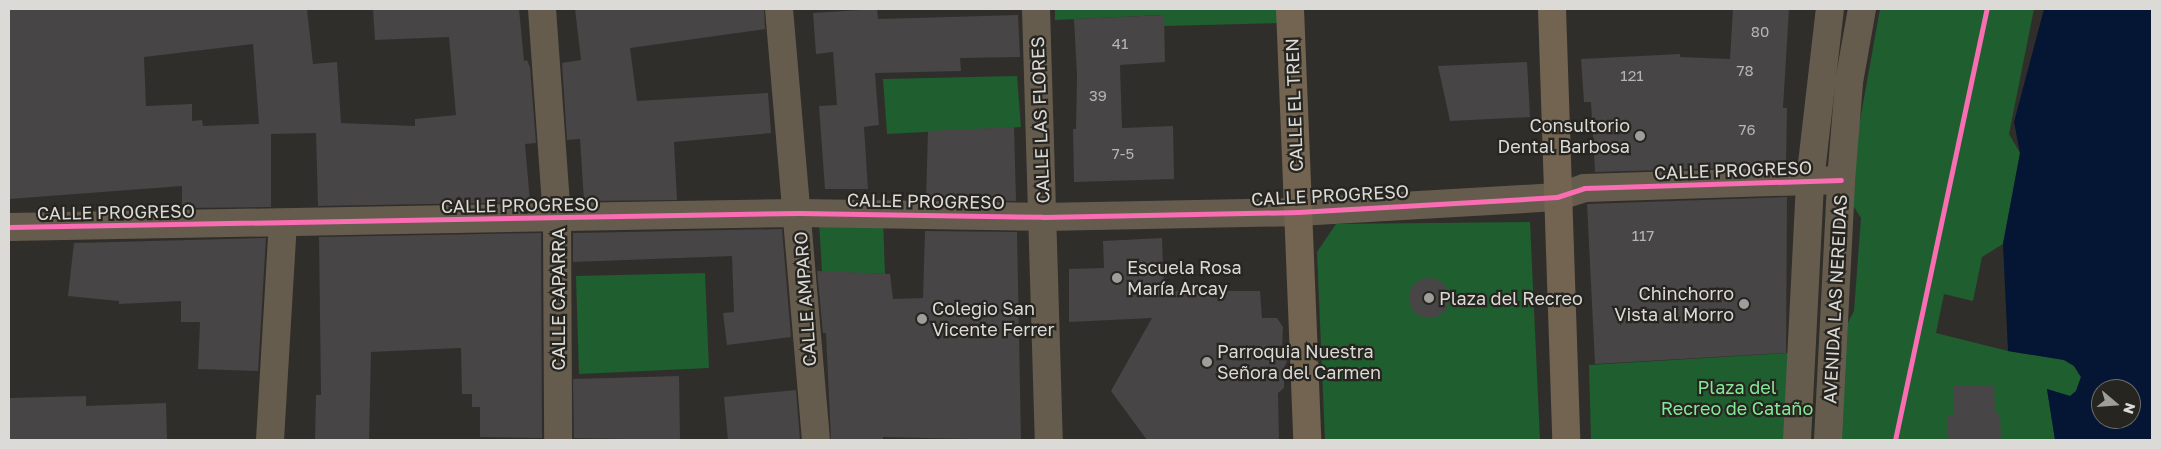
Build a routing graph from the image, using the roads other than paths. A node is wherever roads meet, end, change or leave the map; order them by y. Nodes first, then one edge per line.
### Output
1 (542, 9) edge
2 (779, 9) edge
3 (1036, 9) edge
4 (1290, 9) edge
5 (1552, 9) edge
6 (1830, 9) edge
7 (1862, 9) edge
8 (1841, 180) junction
9 (1810, 181) junction
10 (1557, 197) junction
11 (1298, 212) junction
12 (799, 213) junction
13 (1043, 217) junction
14 (557, 219) junction
15 (283, 224) junction
16 (9, 227) edge
17 (270, 440) edge
18 (558, 440) edge
19 (816, 440) edge
20 (1049, 440) edge
21 (1307, 440) edge
22 (1566, 440) edge
23 (1797, 440) edge
24 (1828, 440) edge

1 - 14 street, CALLE CAPARRA
2 - 12 street, CALLE AMPARO
3 - 13 street, CALLE LAS FLORES
4 - 11 main road, CALLE EL TREN
5 - 10 main road
6 - 9 street, AVENIDA LAS NEREIDAS
7 - 8 street, AVENIDA LAS NEREIDAS
8 - 9 street, CALLE PROGRESO
8 - 24 street, AVENIDA LAS NEREIDAS
9 - 10 street, CALLE PROGRESO
9 - 23 street, AVENIDA LAS NEREIDAS
10 - 11 street, CALLE PROGRESO
10 - 22 main road
11 - 13 street, CALLE PROGRESO
11 - 21 main road, CALLE EL TREN
12 - 13 street, CALLE PROGRESO
12 - 14 street, CALLE PROGRESO
12 - 19 street, CALLE AMPARO
13 - 20 street, CALLE LAS FLORES
14 - 15 street, CALLE PROGRESO
14 - 18 street, CALLE CAPARRA
15 - 16 street, CALLE PROGRESO
15 - 17 street

